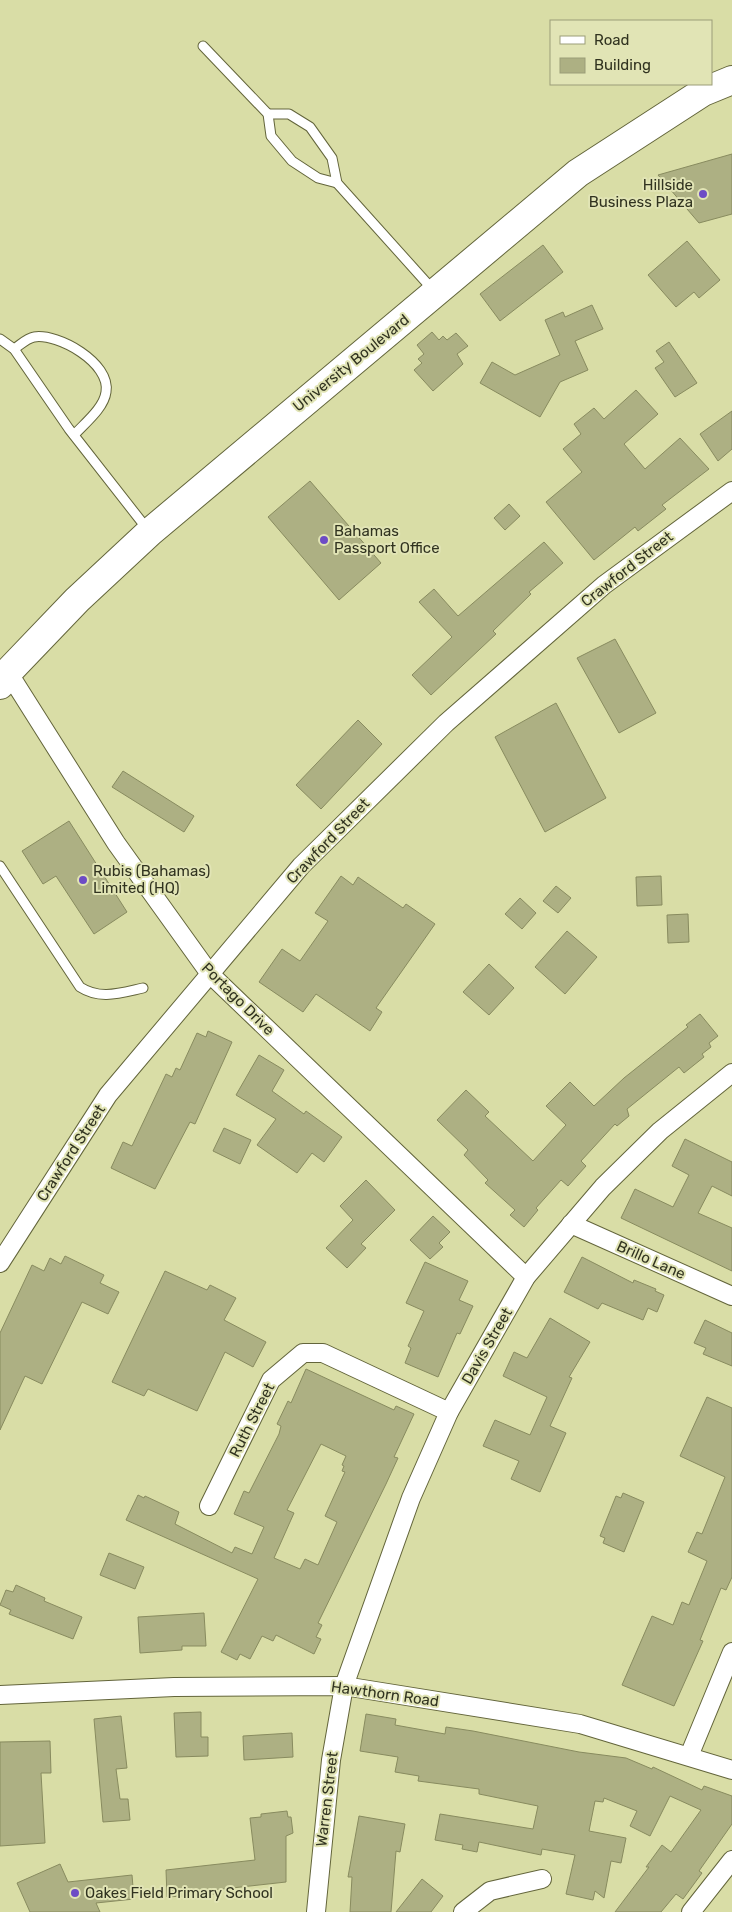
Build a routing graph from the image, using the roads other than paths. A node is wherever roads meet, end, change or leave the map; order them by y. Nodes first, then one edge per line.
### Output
1 (203, 46) dead end
2 (732, 80) edge
3 (268, 114) junction
4 (337, 183) junction
5 (436, 293) junction
6 (0, 339) edge
7 (14, 349) junction
8 (74, 434) junction
9 (732, 491) edge
10 (150, 532) junction
11 (4, 678) edge
12 (0, 866) edge
13 (210, 974) junction
14 (143, 988) dead end
15 (732, 1073) edge
16 (570, 1224) junction
17 (0, 1263) edge
18 (526, 1277) junction
19 (732, 1296) edge
20 (449, 1412) junction
21 (209, 1506) dead end
22 (732, 1652) edge
23 (344, 1686) junction
24 (0, 1695) edge
25 (689, 1756) junction
26 (732, 1770) edge
27 (732, 1860) edge
28 (542, 1880) dead end
29 (316, 1912) edge
30 (463, 1912) edge
31 (691, 1912) edge

1 - 3 lane
2 - 5 main road, University Boulevard
3 - 4 lane
3 - 4 lane
4 - 5 lane
5 - 10 main road, University Boulevard
6 - 7 lane
7 - 8 lane
7 - 8 lane
8 - 10 lane
9 - 13 street, Crawford Street
10 - 11 main road, University Boulevard
11 - 13 street, Portago Drive
12 - 14 lane
13 - 17 street, Crawford Street
13 - 18 street, Portago Drive
15 - 16 street, Davis Street
16 - 18 street, Davis Street
16 - 19 street, Brillo Lane
18 - 20 street, Davis Street
20 - 21 street, Ruth Street
20 - 23 street, Davis Street
22 - 25 street
23 - 24 street, Hawthorn Road
23 - 25 street, Hawthorn Road
23 - 29 street, Warren Street
25 - 26 street, Hawthorn Road
27 - 31 street
28 - 30 street

